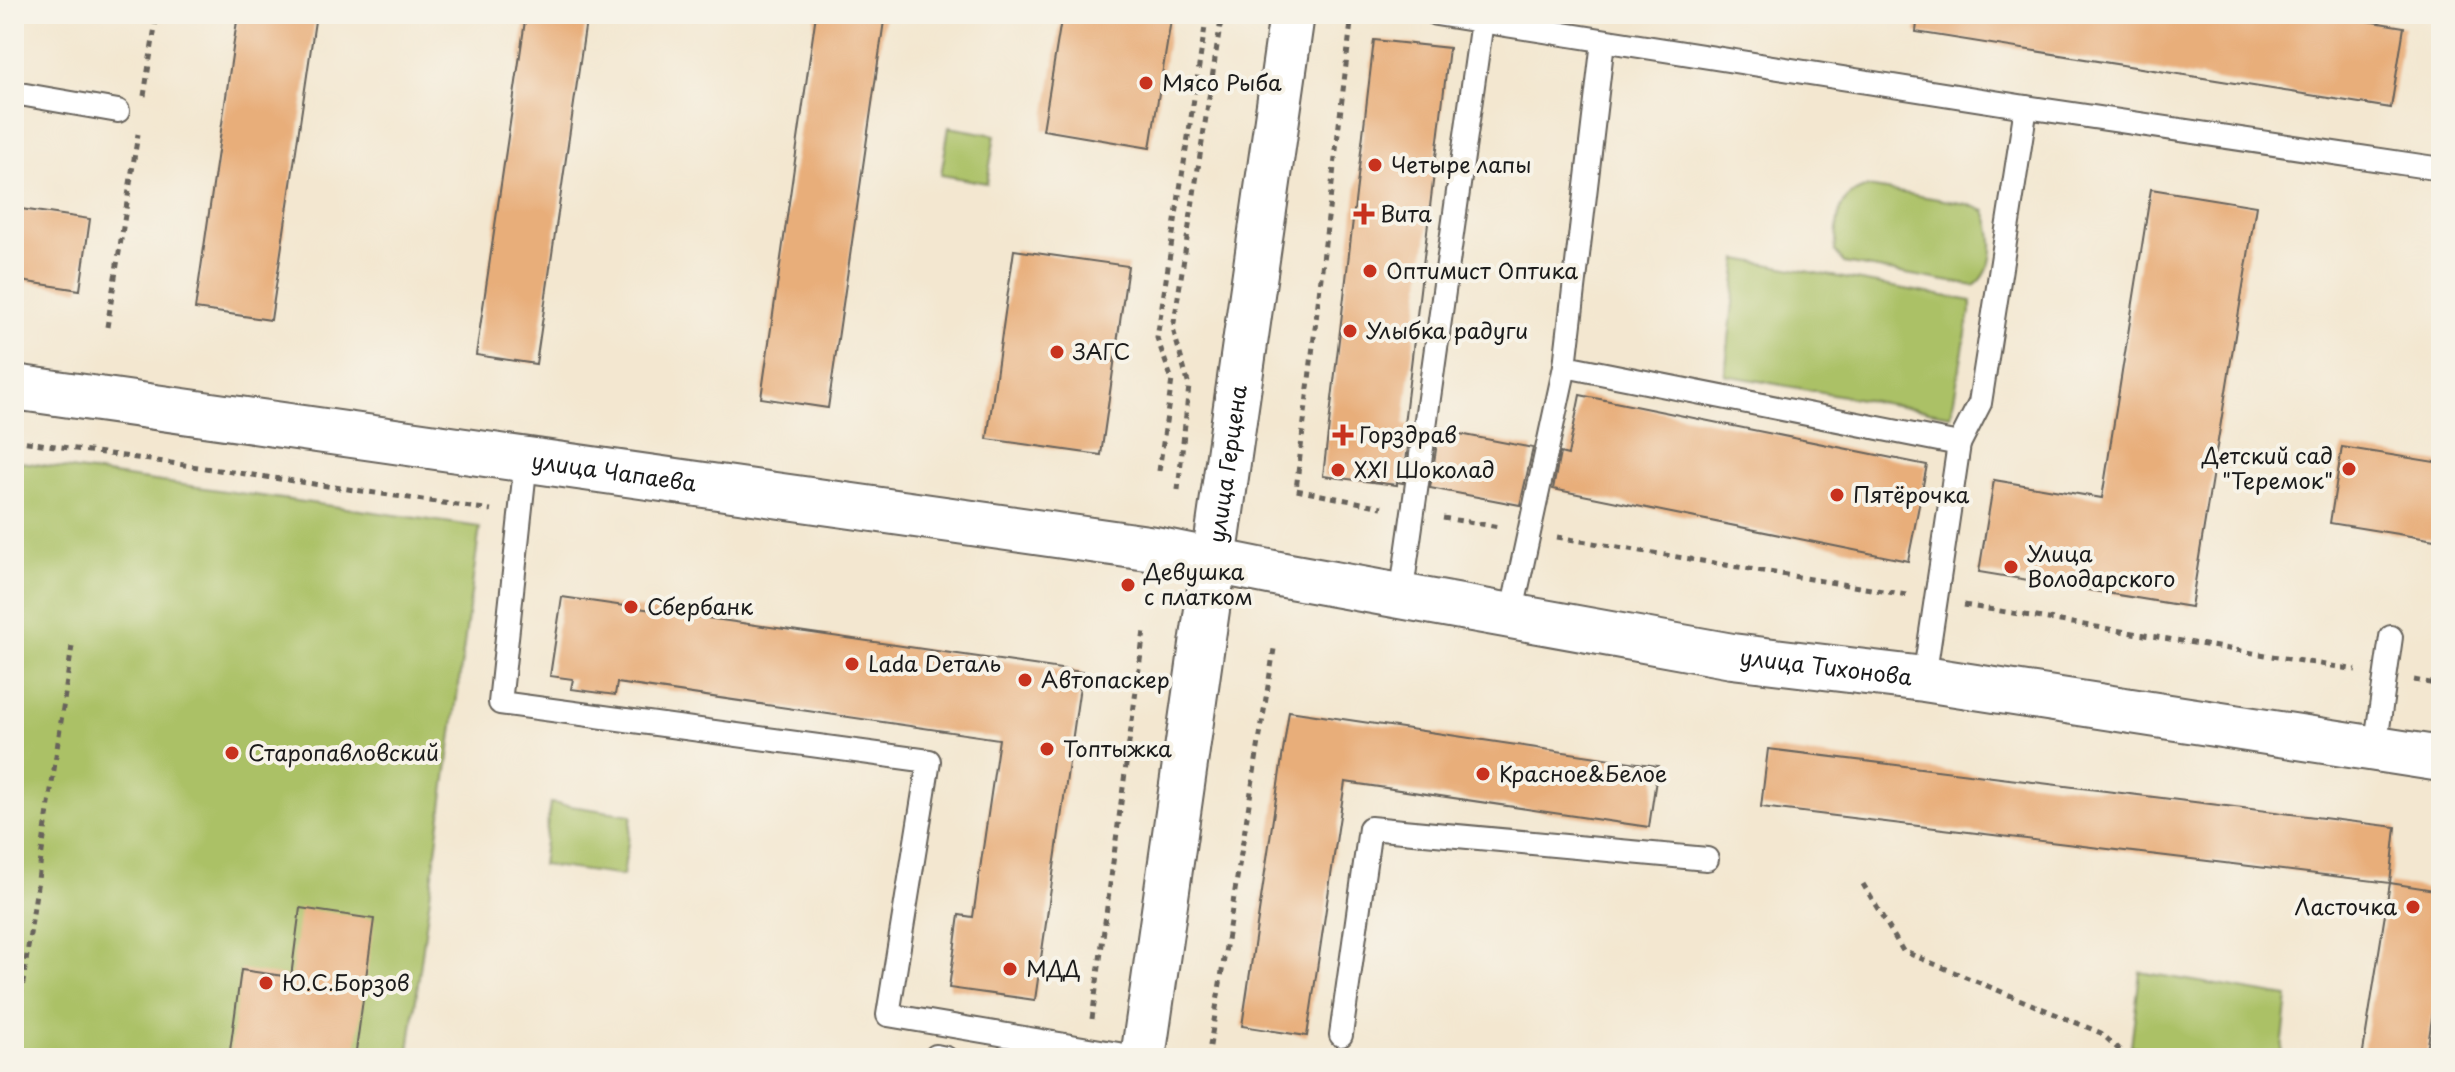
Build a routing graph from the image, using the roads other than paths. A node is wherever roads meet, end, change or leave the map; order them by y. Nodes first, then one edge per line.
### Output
1 (1292, 14) edge
2 (1436, 14) edge
3 (1482, 21) junction
4 (1603, 41) junction
5 (14, 93) edge
6 (2026, 107) junction
7 (118, 111) dead end
8 (2441, 169) edge
9 (1565, 366) junction
10 (14, 387) edge
11 (1959, 444) junction
12 (526, 460) junction
13 (1194, 556) junction
14 (1401, 597) junction
15 (1511, 616) junction
16 (2391, 637) dead end
17 (1924, 679) junction
18 (2375, 749) junction
19 (2441, 759) edge
20 (1707, 859) dead end
21 (1341, 1035) dead end
22 (1142, 1058) edge

1 - 13 street, улица Герцена
2 - 3 lane
3 - 4 lane
3 - 14 lane
4 - 6 lane
4 - 9 lane
5 - 7 lane
6 - 8 lane
6 - 11 lane
9 - 11 lane
9 - 15 lane
10 - 12 street, улица Чапаева
11 - 17 lane
12 - 13 street, улица Чапаева
12 - 22 lane
13 - 14 street, улица Тихонова
13 - 22 street, улица Герцена
14 - 15 street, улица Тихонова
15 - 17 street, улица Тихонова
16 - 18 lane
17 - 18 street, улица Тихонова
18 - 19 street, улица Тихонова
20 - 21 lane

